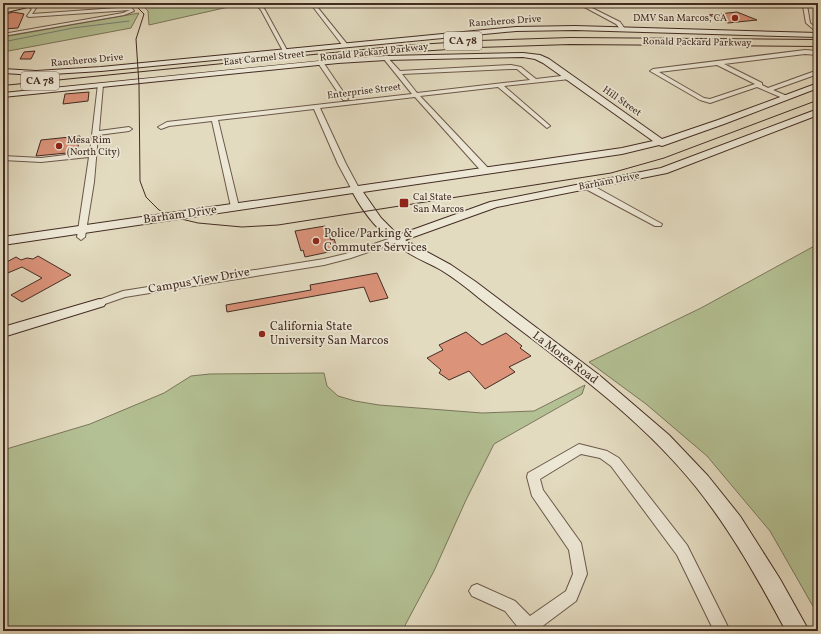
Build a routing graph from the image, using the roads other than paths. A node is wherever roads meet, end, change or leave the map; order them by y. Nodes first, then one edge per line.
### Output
1 (41, 3) edge
2 (257, 3) edge
3 (312, 3) edge
4 (579, 3) edge
5 (801, 3) edge
6 (29, 5) edge
7 (3, 8) edge
8 (3, 11) edge
9 (623, 29) junction
10 (818, 34) edge
11 (3, 36) edge
12 (818, 40) edge
13 (658, 41) junction
14 (818, 43) edge
15 (345, 45) junction
16 (818, 47) edge
17 (286, 51) junction
18 (818, 53) edge
19 (386, 58) junction
20 (321, 62) junction
21 (718, 63) junction
22 (3, 70) edge
23 (818, 72) edge
24 (398, 73) junction
25 (570, 77) junction
26 (76, 78) junction
27 (535, 81) junction
28 (3, 82) edge
29 (3, 85) edge
30 (100, 85) junction
31 (499, 85) junction
32 (757, 85) junction
33 (818, 85) edge
34 (3, 90) edge
35 (767, 90) junction
36 (416, 95) junction
37 (3, 96) edge
38 (785, 97) junction
39 (345, 99) dead end
40 (316, 107) junction
41 (818, 112) edge
42 (215, 119) junction
43 (547, 126) dead end
44 (161, 127) dead end
45 (129, 129) dead end
46 (96, 133) junction
47 (662, 143) junction
48 (93, 154) junction
49 (3, 158) edge
50 (486, 171) junction
51 (585, 185) junction
52 (356, 190) junction
53 (235, 207) junction
54 (658, 224) dead end
55 (81, 233) junction
56 (398, 239) junction
57 (3, 241) edge
58 (3, 249) edge
59 (100, 303) joint
60 (3, 332) edge
61 (477, 591) dead end
62 (526, 629) edge
63 (722, 631) edge
64 (798, 631) edge

1 - 6 main road
2 - 17 street
3 - 15 street
4 - 9 street
5 - 10 street
6 - 7 main road
6 - 8 main road
6 - 11 street
9 - 10 main road, Rancheros Drive
9 - 15 main road, Rancheros Drive
12 - 26 highway, Ronald Packard Parkway / CA 78
13 - 14 highway, Ronald Packard Parkway / CA 78
13 - 16 highway
13 - 34 highway, Ronald Packard Parkway / CA 78
15 - 17 main road, Rancheros Drive
17 - 22 main road, Rancheros Drive
18 - 21 street
19 - 20 main road, East Carmel Street
19 - 24 street
19 - 25 main road, East Carmel Street
20 - 30 main road, East Carmel Street
20 - 39 street
21 - 32 street
21 - 32 street
23 - 35 street
24 - 27 street
24 - 36 street
25 - 27 street, Enterprise Street
25 - 47 main road, Hill Street
26 - 28 highway
26 - 29 highway, Ronald Packard Parkway / CA 78
27 - 31 street, Enterprise Street
30 - 37 main road, East Carmel Street
30 - 46 street
31 - 36 street, Enterprise Street
31 - 43 street
32 - 35 street
33 - 38 main road
35 - 38 street
36 - 40 street, Enterprise Street
36 - 50 street
38 - 47 main road
40 - 42 street, Enterprise Street
40 - 52 street, La Moree Road
41 - 51 main road, Barham Drive
42 - 44 street, Enterprise Street
42 - 53 street
45 - 46 street
46 - 48 street
47 - 50 main road
48 - 49 street
48 - 55 street
50 - 52 main road, Barham Drive
51 - 54 street
51 - 56 main road, Barham Drive
52 - 53 main road, Barham Drive
52 - 55 main road, Barham Drive
52 - 56 main road, La Moree Road
53 - 55 main road, Barham Drive
55 - 57 main road, Barham Drive
55 - 58 main road, Barham Drive
56 - 59 street, Campus View Drive
56 - 64 main road, La Moree Road
59 - 60 main road, Campus View Drive
61 - 62 street
62 - 63 street

